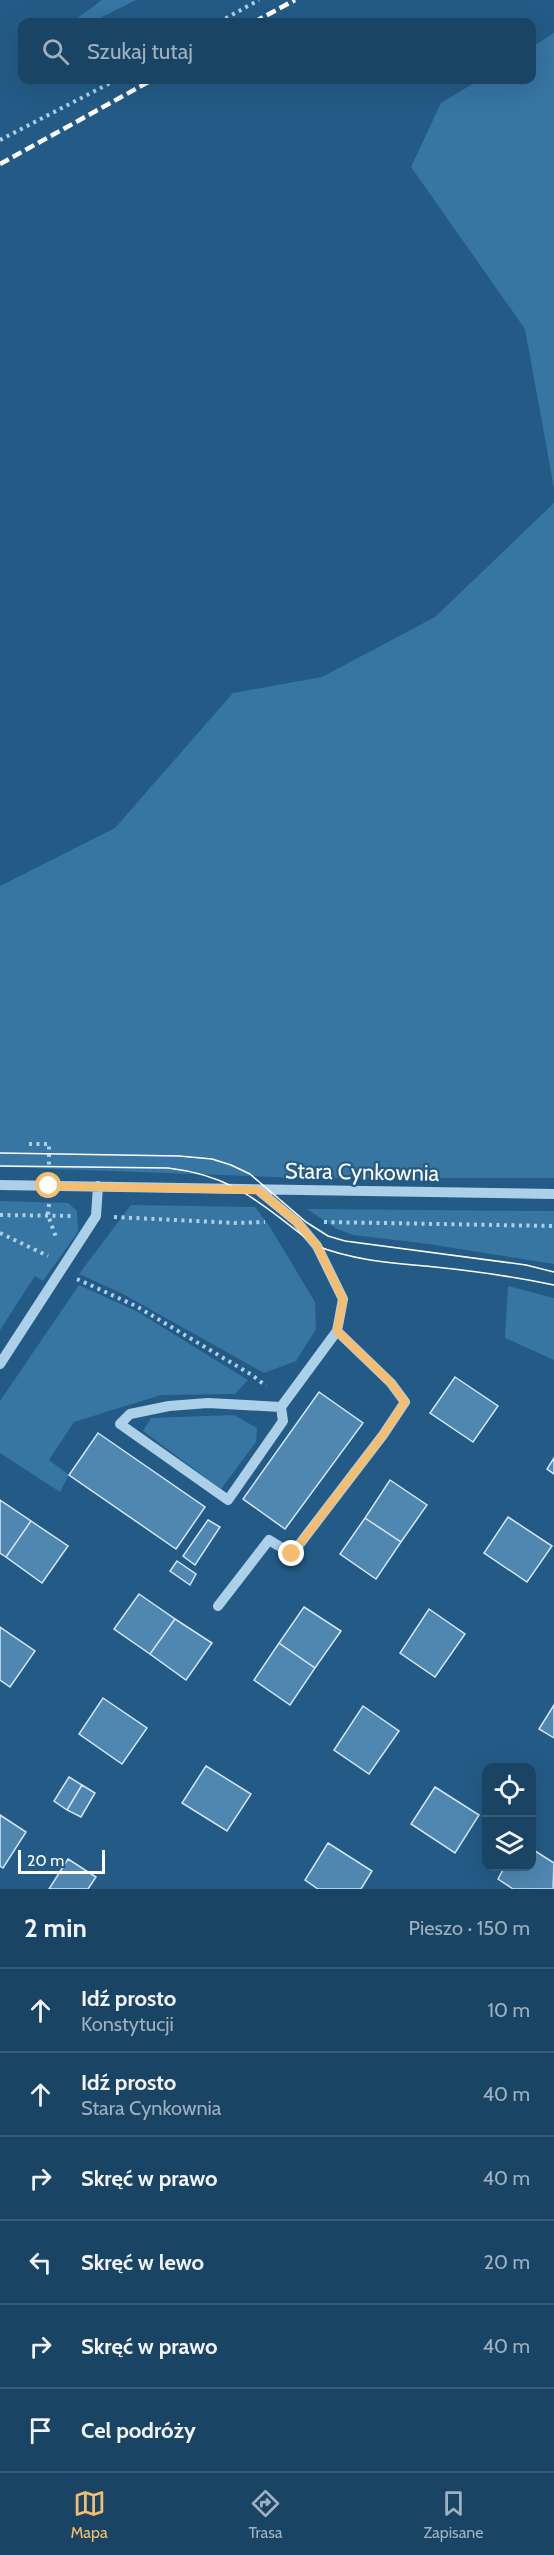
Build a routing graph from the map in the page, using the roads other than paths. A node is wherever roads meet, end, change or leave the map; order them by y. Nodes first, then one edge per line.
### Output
1 (0, 1185) edge
2 (98, 1186) junction
3 (258, 1190) junction
4 (554, 1194) edge
5 (337, 1331) junction
6 (0, 1364) edge
7 (283, 1405) junction
8 (218, 1606) dead end

1 - 2 street, Stara Cynkownia
2 - 3 street, Stara Cynkownia
2 - 6 street
3 - 4 street, Stara Cynkownia
3 - 5 street
5 - 7 street
5 - 8 street
7 - 7 street

